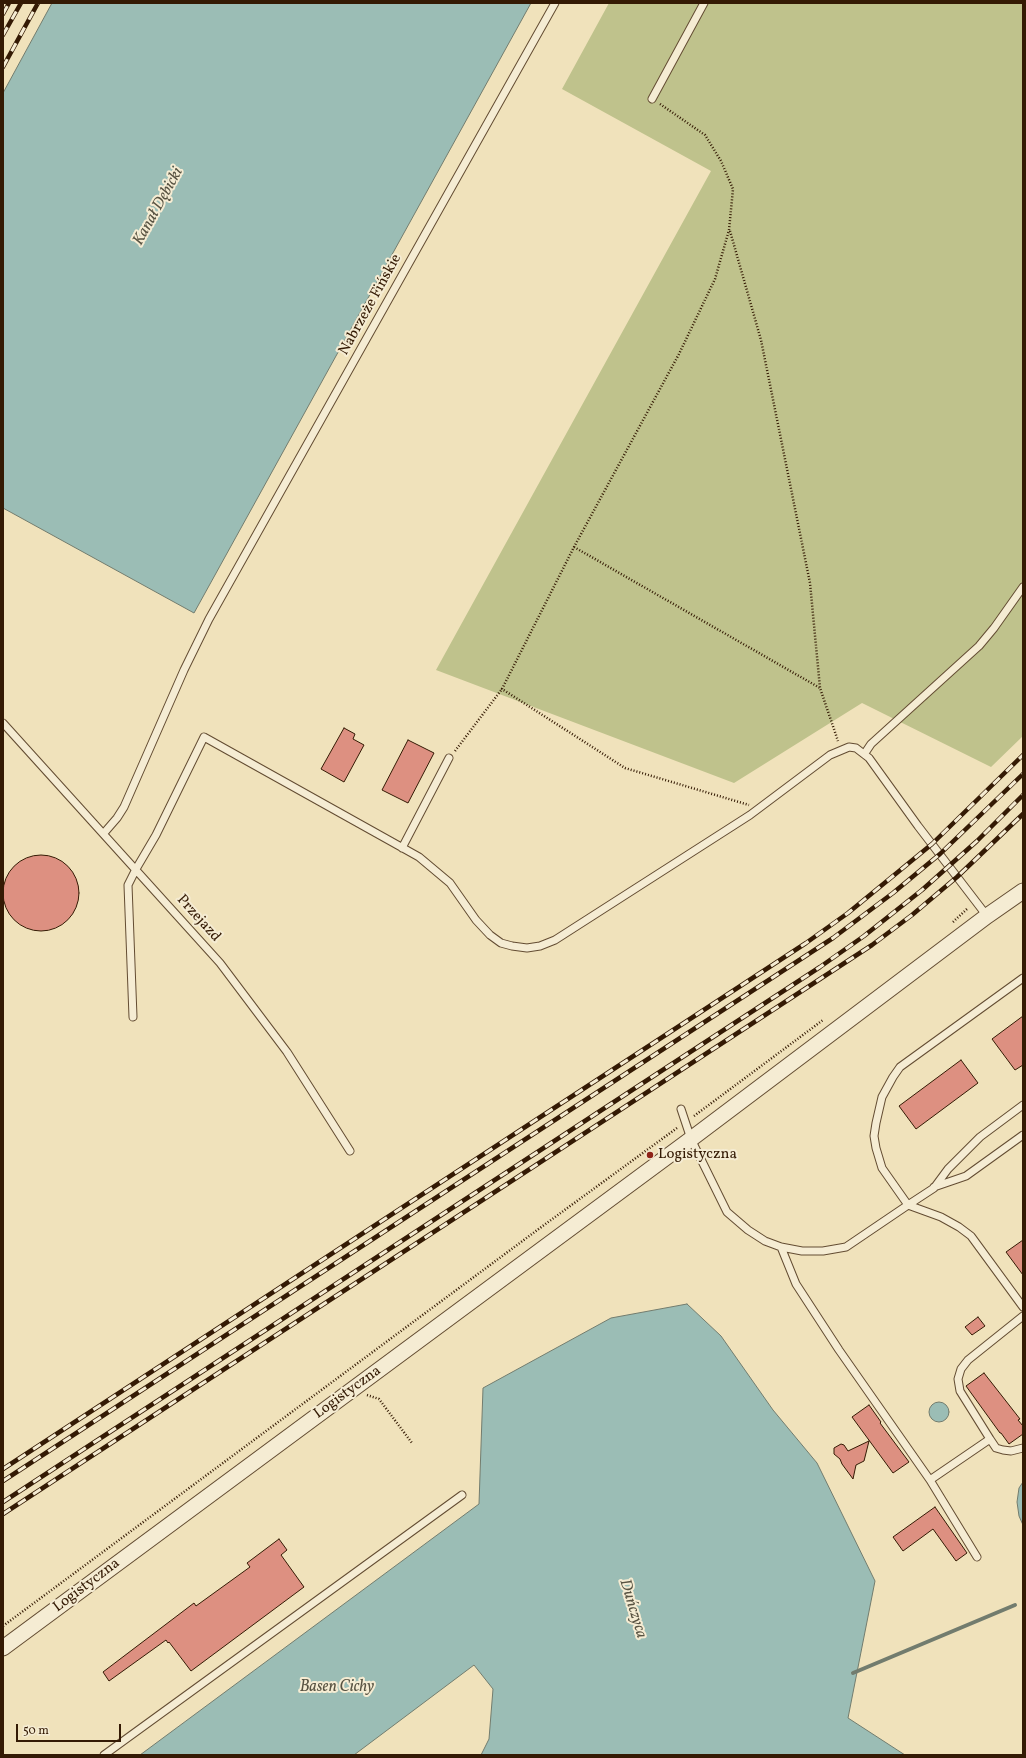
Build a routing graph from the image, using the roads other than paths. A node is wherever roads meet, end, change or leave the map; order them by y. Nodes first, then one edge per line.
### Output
1 (555, 3) edge
2 (704, 3) edge
3 (652, 99) road end
4 (1023, 588) edge
5 (3, 723) edge
6 (865, 753) junction
7 (450, 758) road end
8 (104, 833) junction
9 (402, 848) junction
10 (136, 869) junction
11 (1023, 891) edge
12 (987, 916) junction
13 (1023, 978) edge
14 (134, 1017) dead end
15 (1023, 1105) edge
16 (681, 1109) dead end
17 (1019, 1110) edge
18 (1023, 1134) edge
19 (692, 1139) junction
20 (350, 1151) dead end
21 (934, 1188) junction
22 (908, 1205) junction
23 (781, 1247) junction
24 (1023, 1307) edge
25 (1023, 1316) edge
26 (990, 1438) junction
27 (1023, 1448) edge
28 (930, 1480) junction
29 (462, 1495) dead end
30 (977, 1557) dead end
31 (3, 1648) edge
32 (104, 1755) edge

1 - 8 lane, Nabrzeże Fińskie
2 - 3 lane
4 - 6 lane
5 - 8 lane, Przejazd
6 - 9 lane
6 - 12 lane
7 - 9 lane
8 - 10 lane, Przejazd
9 - 10 lane
10 - 14 lane
10 - 20 lane, Przejazd
11 - 12 street, Logistyczna
12 - 19 street, Logistyczna
13 - 22 lane
15 - 17 lane
16 - 19 lane
17 - 21 lane
18 - 21 lane
19 - 23 lane
19 - 31 street, Logistyczna
21 - 22 lane
22 - 23 lane
22 - 24 lane
23 - 28 lane
25 - 26 lane
26 - 27 lane
26 - 28 lane
28 - 30 lane
29 - 32 lane

